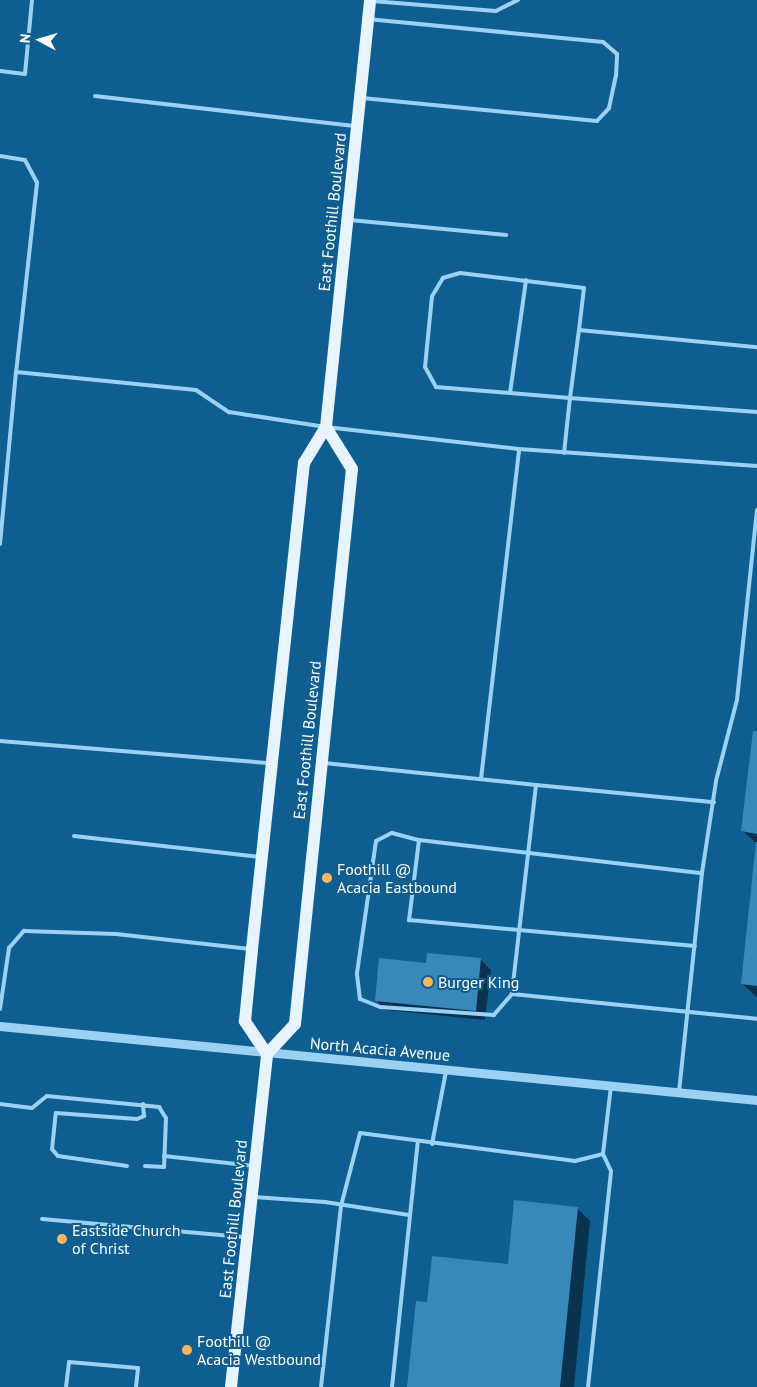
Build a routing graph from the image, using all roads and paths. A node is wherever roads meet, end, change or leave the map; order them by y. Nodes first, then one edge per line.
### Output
1 (32, 0) edge
2 (370, 0) edge
3 (518, 0) edge
4 (368, 19) junction
5 (0, 71) edge
6 (95, 96) dead end
7 (360, 98) junction
8 (357, 126) junction
9 (0, 156) edge
10 (348, 220) junction
11 (506, 235) dead end
12 (526, 280) junction
13 (579, 330) junction
14 (757, 347) edge
15 (16, 372) junction
16 (510, 393) junction
17 (570, 398) junction
18 (757, 412) edge
19 (326, 427) junction
20 (519, 449) junction
21 (564, 453) junction
22 (757, 466) edge
23 (0, 487) edge
24 (6, 488) junction
25 (757, 510) edge
26 (0, 544) edge
27 (0, 741) edge
28 (320, 762) junction
29 (272, 763) junction
30 (481, 779) junction
31 (536, 785) junction
32 (714, 802) junction
33 (74, 836) dead end
34 (419, 840) junction
35 (527, 853) junction
36 (262, 857) junction
37 (702, 873) junction
38 (518, 930) junction
39 (695, 946) junction
40 (252, 949) junction
41 (512, 994) junction
42 (0, 1009) edge
43 (688, 1014) junction
44 (757, 1019) edge
45 (0, 1026) edge
46 (267, 1054) junction
47 (446, 1070) junction
48 (611, 1086) junction
49 (679, 1092) junction
50 (757, 1100) edge
51 (0, 1104) edge
52 (143, 1104) junction
53 (418, 1141) junction
54 (432, 1144) junction
55 (603, 1154) junction
56 (164, 1156) junction
57 (127, 1166) dead end
58 (145, 1166) dead end
59 (255, 1166) junction
60 (251, 1197) junction
61 (341, 1206) junction
62 (409, 1215) junction
63 (42, 1219) dead end
64 (247, 1237) junction
65 (66, 1387) edge
66 (136, 1387) edge
67 (231, 1387) edge
68 (321, 1387) edge
69 (392, 1387) edge
70 (588, 1387) edge

1 - 5 lane
2 - 3 lane
2 - 4 main road, East Foothill Boulevard
4 - 7 main road, East Foothill Boulevard
4 - 7 lane
6 - 8 lane
7 - 8 main road, East Foothill Boulevard
8 - 10 main road, East Foothill Boulevard
9 - 15 lane
10 - 11 lane
10 - 19 main road, East Foothill Boulevard
12 - 13 lane
12 - 16 lane
12 - 16 lane
13 - 14 lane
13 - 17 lane
15 - 19 lane
15 - 24 lane
16 - 17 lane
17 - 18 lane
17 - 21 lane
19 - 20 lane
19 - 28 main road, East Foothill Boulevard
19 - 29 main road, East Foothill Boulevard
20 - 21 lane
20 - 30 lane
21 - 22 lane
23 - 24 lane
24 - 26 lane
25 - 32 lane
27 - 29 lane
28 - 30 lane
28 - 46 main road, East Foothill Boulevard
29 - 36 main road, East Foothill Boulevard
30 - 31 lane
31 - 32 lane
31 - 35 lane
32 - 37 lane
33 - 36 lane
34 - 35 lane
34 - 38 lane
34 - 41 lane
35 - 37 lane
35 - 38 lane
36 - 40 main road, East Foothill Boulevard
37 - 39 lane
38 - 39 lane
38 - 41 lane
39 - 43 lane
40 - 42 lane
40 - 46 main road, East Foothill Boulevard
41 - 43 lane
43 - 44 lane
43 - 49 lane
45 - 46 street, North Acacia Avenue
46 - 47 street, North Acacia Avenue
46 - 59 main road, East Foothill Boulevard
47 - 48 street, North Acacia Avenue
47 - 54 lane
48 - 49 street, North Acacia Avenue
48 - 55 lane
49 - 50 street, North Acacia Avenue
51 - 52 lane
52 - 56 lane
52 - 57 lane
53 - 54 lane
53 - 61 lane
53 - 62 lane
54 - 55 lane
55 - 70 lane
56 - 58 lane
56 - 59 lane
59 - 60 main road, East Foothill Boulevard
60 - 61 lane
60 - 64 main road, East Foothill Boulevard
61 - 62 lane
61 - 68 lane
62 - 69 lane
63 - 64 lane
64 - 67 main road, East Foothill Boulevard
65 - 66 lane

